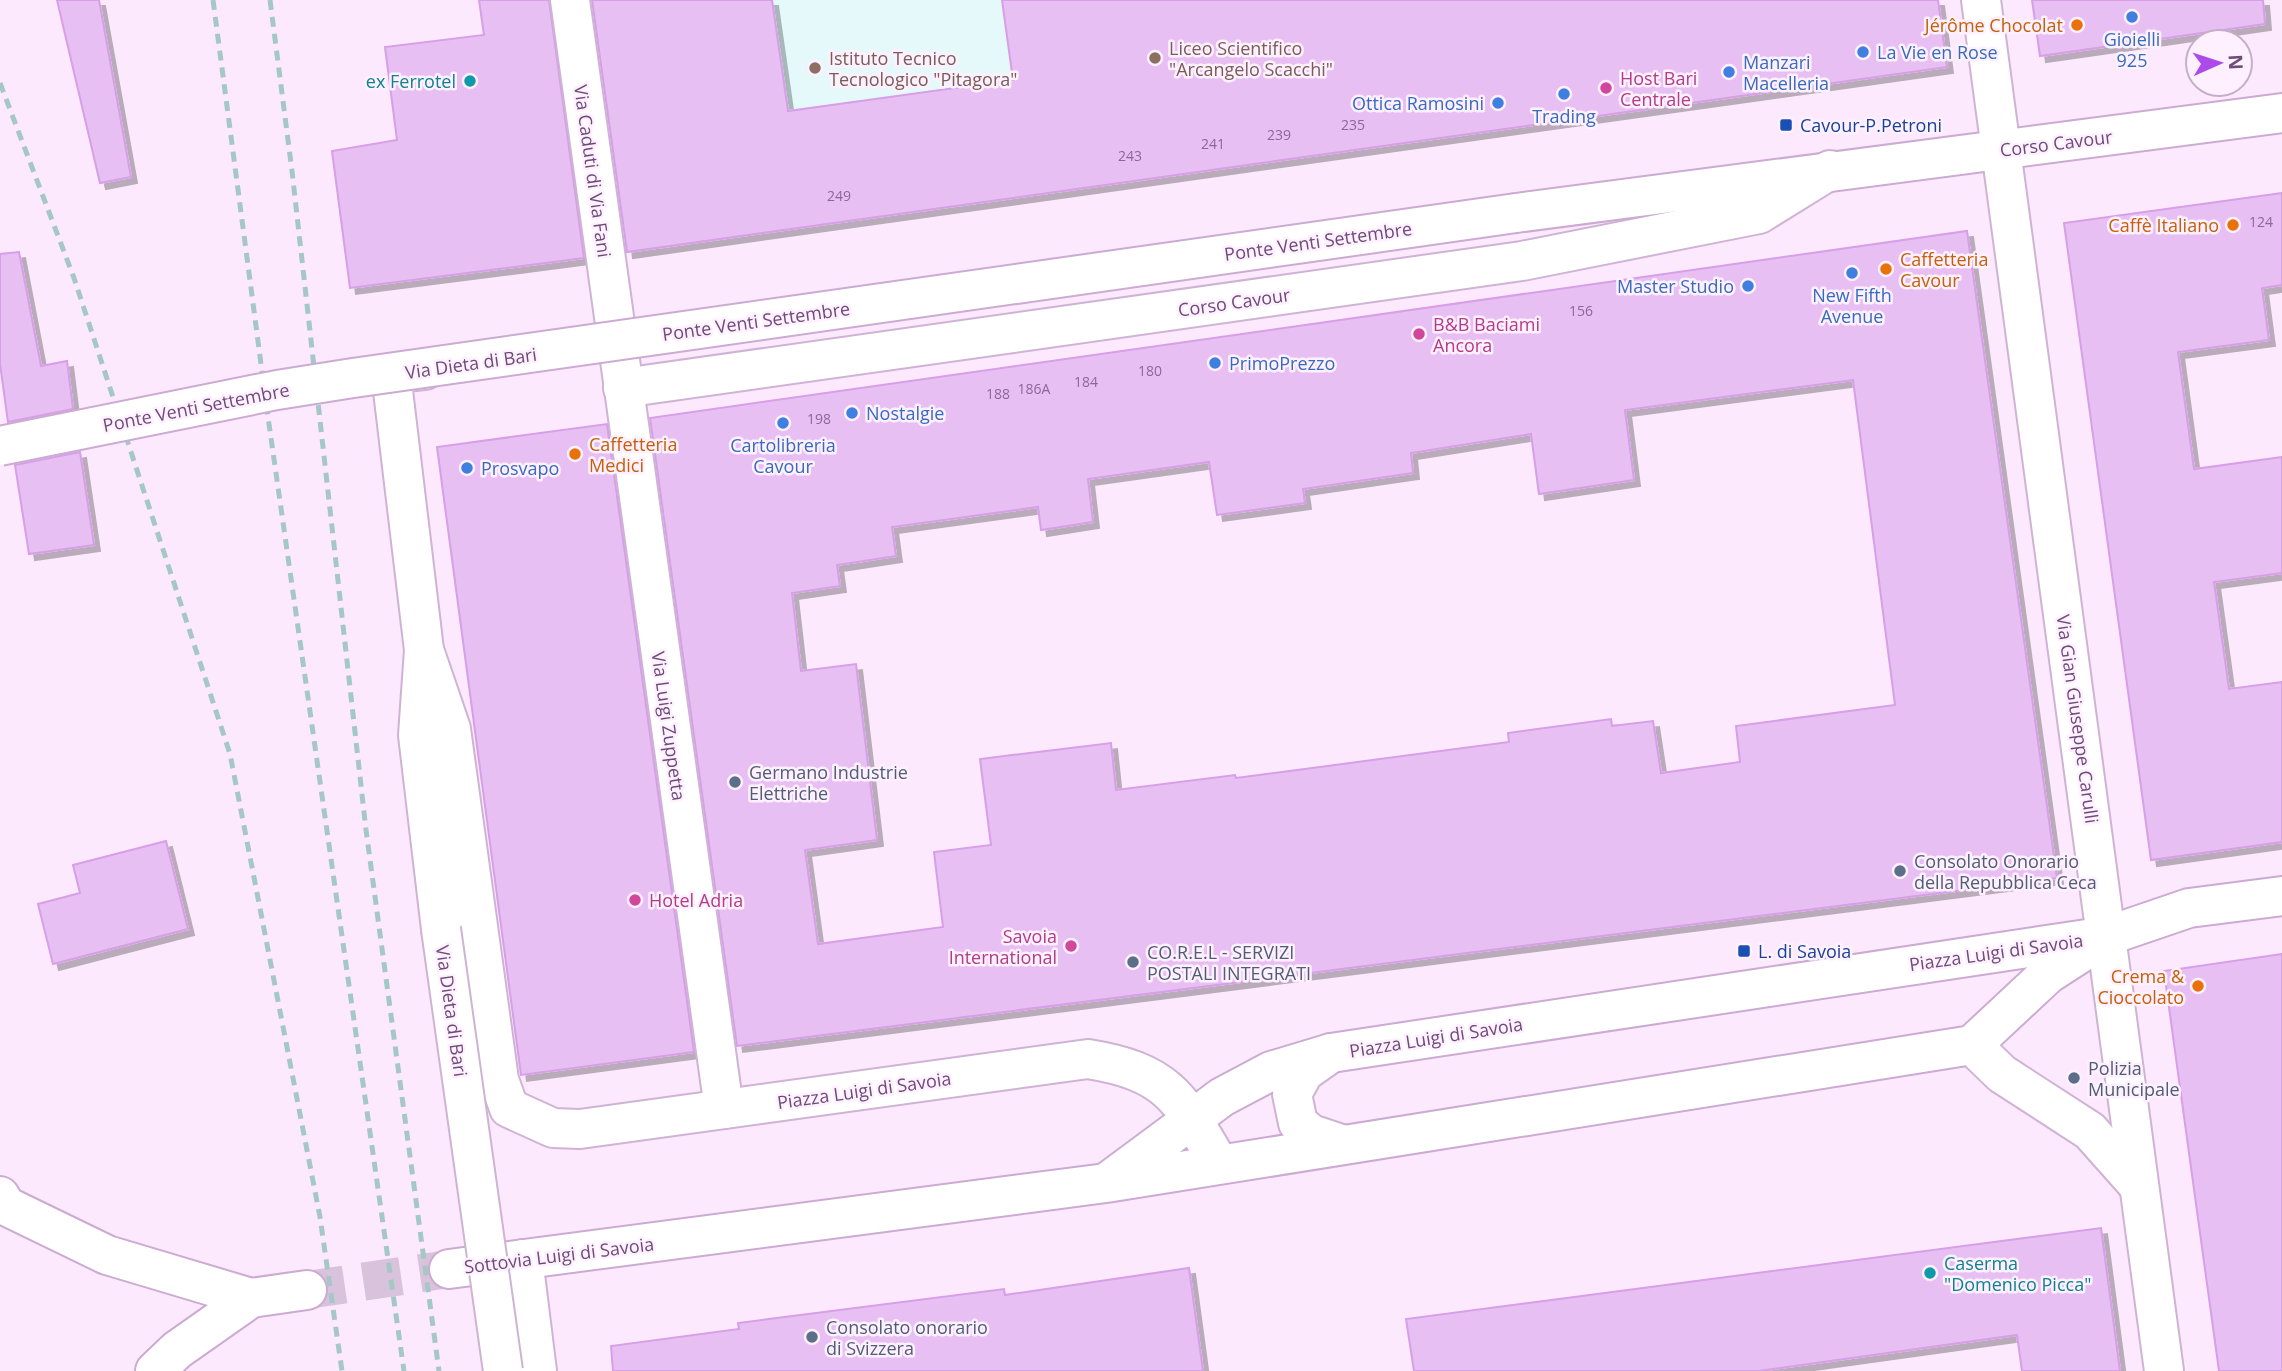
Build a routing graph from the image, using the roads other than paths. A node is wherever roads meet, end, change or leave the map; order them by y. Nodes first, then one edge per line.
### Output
1 (570, 0) edge
2 (1981, 0) edge
3 (2282, 113) edge
4 (2000, 150) junction
5 (1830, 170) junction
6 (1516, 214) joint
7 (618, 343) junction
8 (623, 388) junction
9 (0, 446) edge
10 (424, 650) junction
11 (2282, 896) edge
12 (2107, 936) junction
13 (1972, 1045) junction
14 (1331, 1053) junction
15 (724, 1109) junction
16 (1192, 1118) junction
17 (1341, 1144) junction
18 (1219, 1164) junction
19 (1106, 1183) junction
20 (2138, 1185) junction
21 (0, 1196) edge
22 (669, 1241) joint
23 (523, 1259) junction
24 (449, 1269) tunnel mouth
25 (307, 1290) tunnel mouth
26 (251, 1298) junction
27 (155, 1371) edge
28 (503, 1371) edge
29 (537, 1371) edge
30 (2164, 1371) edge

1 - 7 street, Via Caduti di Via Fani
2 - 4 street, Via Gian Giuseppe Carulli
3 - 4 street, Corso Cavour
4 - 5 street, Corso Cavour
4 - 12 street, Via Gian Giuseppe Carulli
5 - 6 street, Corso Cavour
5 - 8 street, Corso Cavour
6 - 9 street, Ponte Venti Settembre, bridge
7 - 8 street, Via Luigi Zuppetta
7 - 10 street, Via Dieta di Bari
8 - 15 street, Via Luigi Zuppetta
10 - 15 street, Via Dieta di Bari
10 - 28 street, Via Dieta di Bari, bridge
11 - 12 street
12 - 13 street, Piazza Luigi di Savoia
12 - 14 street, Piazza Luigi di Savoia
12 - 20 street, Via Gian Giuseppe Carulli
13 - 17 street, Piazza Luigi di Savoia
13 - 20 street
14 - 16 street, Piazza Luigi di Savoia
14 - 17 street, Piazza Luigi di Savoia
15 - 16 street, Piazza Luigi di Savoia
16 - 18 street, Piazza Luigi di Savoia
16 - 19 street, Piazza Luigi di Savoia
17 - 18 street, Piazza Luigi di Savoia
18 - 19 street, Piazza Luigi di Savoia
19 - 22 street, Piazza Luigi di Savoia
20 - 30 street, Via Gian Giuseppe Carulli
21 - 26 street
22 - 23 street, Sottovia Luigi di Savoia
23 - 24 street, Sottovia Luigi di Savoia
23 - 29 street
25 - 26 street
26 - 27 street

